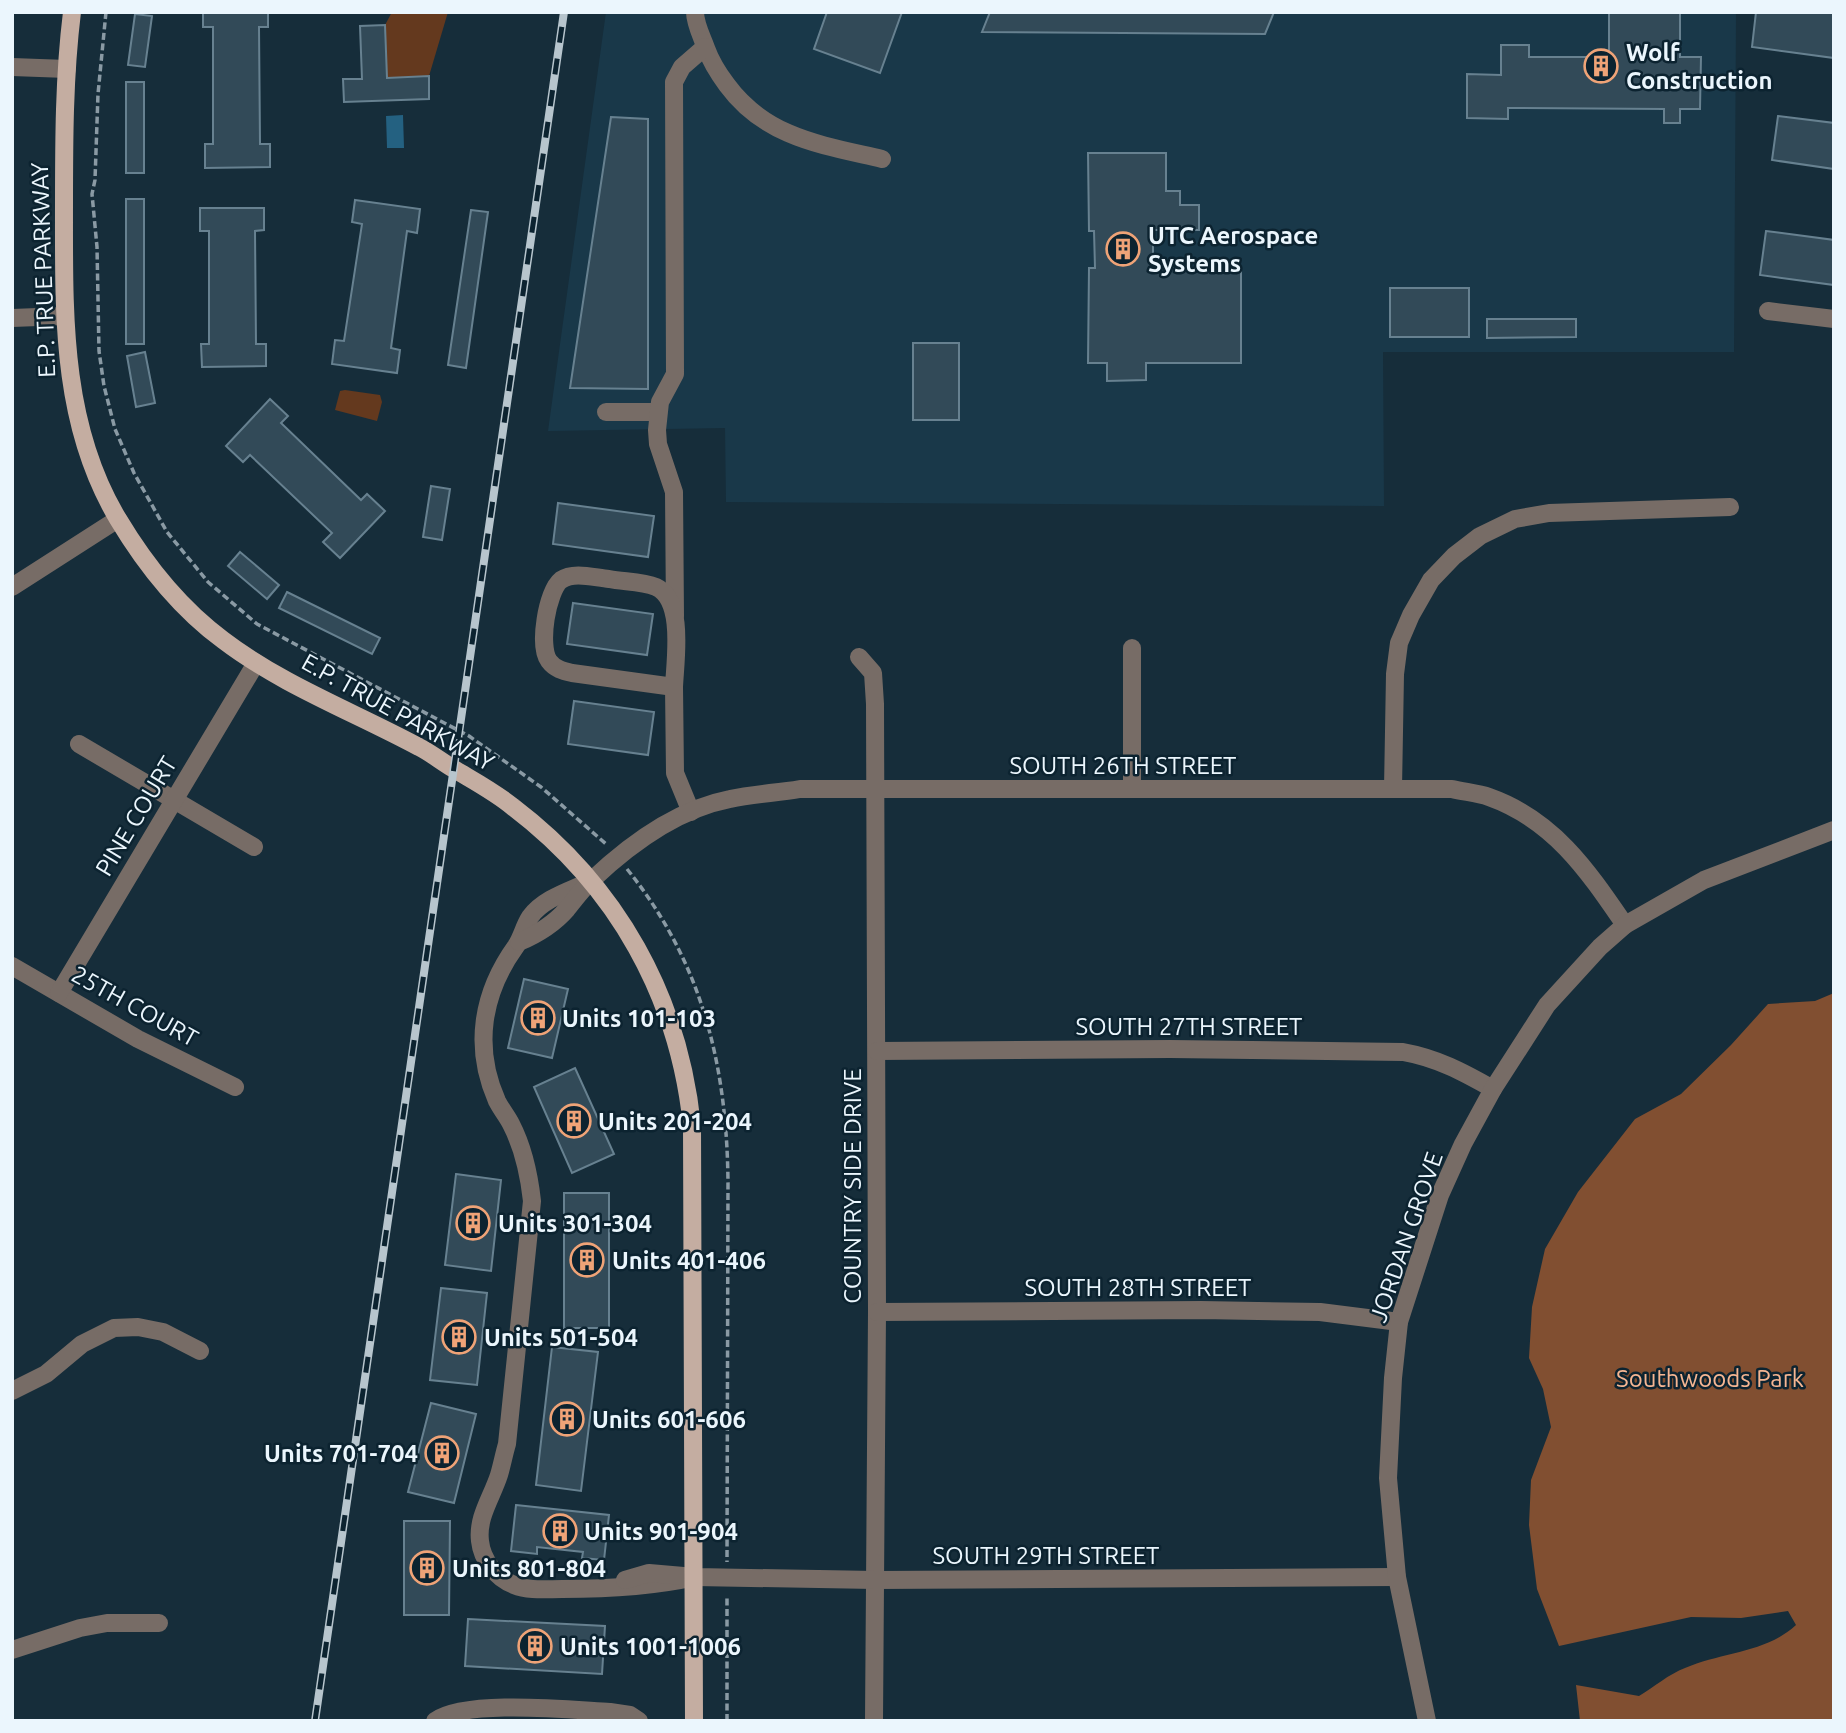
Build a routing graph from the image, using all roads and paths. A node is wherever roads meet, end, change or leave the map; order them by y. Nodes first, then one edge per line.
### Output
1 (72, 12) edge
2 (106, 12) edge
3 (695, 12) edge
4 (705, 47) junction
5 (12, 67) edge
6 (67, 69) junction
7 (883, 159) dead end
8 (1768, 311) dead end
9 (64, 316) junction
10 (12, 318) edge
11 (1834, 319) edge
12 (606, 411) dead end
13 (658, 412) junction
14 (1730, 507) dead end
15 (118, 519) junction
16 (12, 587) edge
17 (675, 616) junction
18 (1132, 648) dead end
19 (859, 657) dead end
20 (256, 663) junction
21 (674, 687) junction
22 (79, 744) dead end
23 (1132, 789) junction
24 (1393, 789) junction
25 (874, 791) junction
26 (173, 800) junction
27 (691, 812) junction
28 (1834, 830) edge
29 (254, 847) dead end
30 (610, 848) dead end
31 (627, 870) dead end
32 (590, 881) junction
33 (1625, 925) junction
34 (519, 942) joint
35 (12, 966) edge
36 (59, 993) junction
37 (877, 1051) junction
38 (235, 1087) dead end
39 (1493, 1089) junction
40 (877, 1312) junction
41 (1399, 1322) junction
42 (200, 1351) dead end
43 (12, 1391) edge
44 (727, 1565) dead end
45 (695, 1577) junction
46 (1397, 1577) junction
47 (875, 1580) junction
48 (727, 1593) dead end
49 (159, 1623) dead end
50 (12, 1650) edge
51 (590, 1716) edge
52 (435, 1721) edge
53 (639, 1721) edge
54 (694, 1721) edge
55 (727, 1721) edge
56 (874, 1721) edge
57 (1427, 1721) edge

1 - 6 main road, E.P. TRUE PARKWAY
2 - 30 path
3 - 4 street
4 - 7 street
4 - 13 street
5 - 6 street
6 - 9 main road, E.P. TRUE PARKWAY
8 - 11 street
9 - 10 street
9 - 15 main road, E.P. TRUE PARKWAY
12 - 13 street
13 - 17 street
14 - 24 street
15 - 16 street
15 - 20 main road, E.P. TRUE PARKWAY
17 - 21 street
17 - 21 street
18 - 23 street
19 - 25 street, COUNTRY SIDE DRIVE
20 - 26 street, PINE COURT
20 - 32 main road, E.P. TRUE PARKWAY
21 - 27 street
22 - 26 street
23 - 24 street, SOUTH 26TH STREET
23 - 25 street, SOUTH 26TH STREET
24 - 33 street, SOUTH 26TH STREET
25 - 27 street, SOUTH 26TH STREET
25 - 37 street, COUNTRY SIDE DRIVE
26 - 29 street
26 - 36 street, PINE COURT
27 - 32 street, SOUTH 26TH STREET
28 - 33 street, JORDAN GROVE
31 - 44 path
32 - 34 street, SOUTH 26TH STREET
32 - 45 main road, E.P. TRUE PARKWAY
33 - 39 street, JORDAN GROVE
34 - 45 street, SOUTH 29TH STREET
35 - 36 street, 25TH COURT
36 - 38 street, 25TH COURT
37 - 39 street, SOUTH 27TH STREET
37 - 40 street, COUNTRY SIDE DRIVE
39 - 41 street, JORDAN GROVE
40 - 41 street, SOUTH 28TH STREET
40 - 47 street, COUNTRY SIDE DRIVE
41 - 46 street, JORDAN GROVE
42 - 43 street
45 - 47 street, SOUTH 29TH STREET
45 - 54 main road, E.P. TRUE PARKWAY
46 - 47 street, SOUTH 29TH STREET
46 - 57 street, JORDAN GROVE
47 - 56 street, COUNTRY SIDE DRIVE
48 - 55 path
49 - 50 street
51 - 52 street
51 - 53 street

